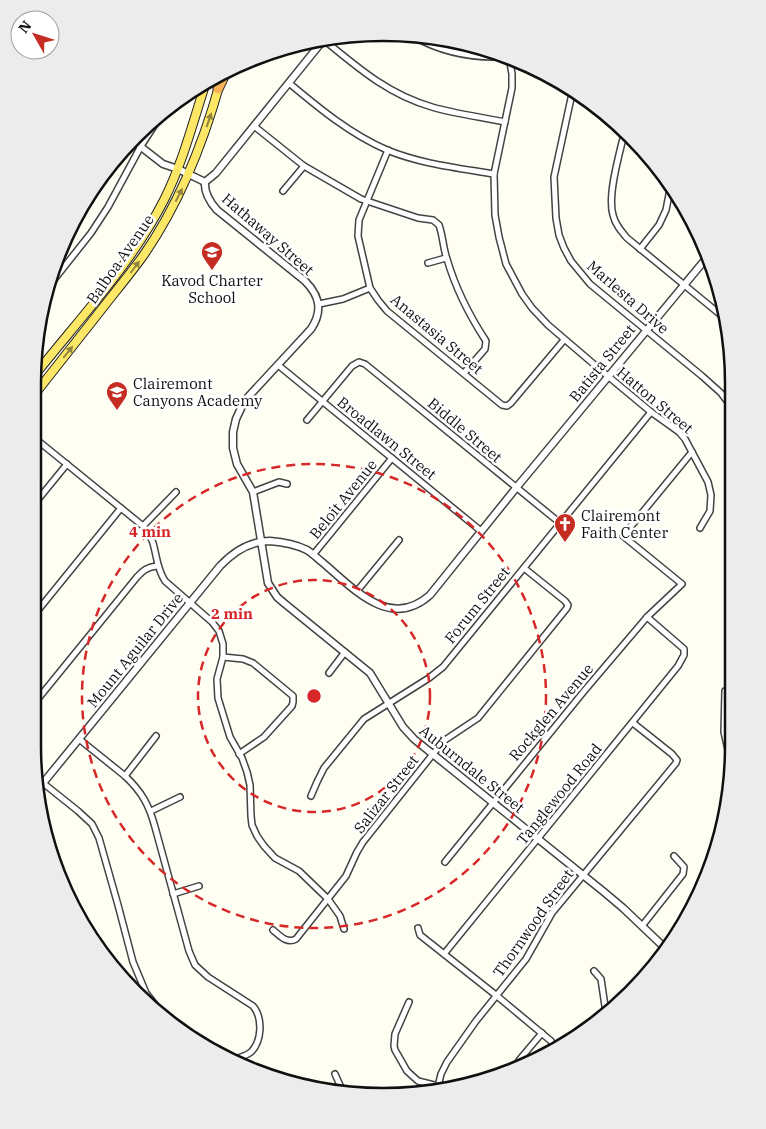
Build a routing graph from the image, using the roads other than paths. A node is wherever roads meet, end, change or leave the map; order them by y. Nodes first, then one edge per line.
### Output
1 (332, 45) edge
2 (434, 45) edge
3 (318, 48) edge
4 (485, 57) edge
5 (510, 66) edge
6 (221, 82) edge
7 (220, 83) edge
8 (289, 83) junction
9 (218, 89) junction
10 (203, 93) edge
11 (571, 98) edge
12 (505, 122) junction
13 (254, 126) junction
14 (149, 134) edge
15 (623, 139) edge
16 (138, 144) edge
17 (141, 146) junction
18 (388, 150) junction
19 (304, 166) junction
20 (178, 169) junction
21 (189, 174) junction
22 (494, 174) junction
23 (206, 182) junction
24 (282, 191) dead end
25 (669, 196) edge
26 (366, 201) junction
27 (640, 249) junction
28 (446, 258) junction
29 (703, 262) edge
30 (428, 263) dead end
31 (59, 274) edge
32 (684, 284) junction
33 (370, 288) junction
34 (319, 304) junction
35 (717, 312) edge
36 (646, 330) junction
37 (564, 340) junction
38 (278, 365) junction
39 (42, 366) edge
40 (464, 373) junction
41 (608, 376) junction
42 (41, 386) edge
43 (725, 398) edge
44 (323, 402) junction
45 (651, 412) junction
46 (307, 420) dead end
47 (41, 443) edge
48 (692, 452) junction
49 (392, 458) junction
50 (66, 464) junction
51 (287, 484) dead end
52 (516, 488) junction
53 (176, 492) dead end
54 (253, 492) junction
55 (41, 496) edge
56 (120, 508) junction
57 (560, 523) junction
58 (142, 526) junction
59 (700, 528) dead end
60 (481, 531) junction
61 (399, 540) dead end
62 (261, 542) junction
63 (313, 555) junction
64 (157, 566) junction
65 (524, 568) junction
66 (357, 591) junction
67 (190, 602) junction
68 (41, 605) edge
69 (647, 617) junction
70 (345, 652) junction
71 (222, 657) junction
72 (329, 673) dead end
73 (725, 691) dead end
74 (41, 695) edge
75 (389, 703) junction
76 (633, 723) junction
77 (156, 736) dead end
78 (725, 736) edge
79 (79, 739) junction
80 (239, 754) junction
81 (433, 754) junction
82 (125, 776) junction
83 (43, 780) edge
84 (44, 787) edge
85 (311, 796) dead end
86 (180, 797) dead end
87 (493, 802) junction
88 (151, 811) junction
89 (538, 839) junction
90 (674, 856) dead end
91 (446, 862) dead end
92 (582, 874) junction
93 (199, 886) dead end
94 (173, 894) junction
95 (328, 899) junction
96 (642, 926) junction
97 (418, 928) dead end
98 (344, 929) dead end
99 (273, 930) dead end
100 (661, 945) edge
101 (444, 954) junction
102 (594, 971) dead end
103 (147, 993) edge
104 (497, 996) junction
105 (409, 1002) dead end
106 (605, 1006) edge
107 (542, 1033) junction
108 (552, 1043) edge
109 (241, 1057) edge
110 (520, 1059) edge
111 (336, 1074) dead end
112 (439, 1083) edge
113 (340, 1085) edge
114 (428, 1085) edge

1 - 12 street
2 - 4 street
3 - 8 street
5 - 12 street, Hatton Street
6 - 9 highway
7 - 9 main road, Balboa Avenue
8 - 13 street
8 - 18 street
21 -> 9 main road, Balboa Avenue
10 - 20 main road, Balboa Avenue
11 - 36 street, Marlesta Drive
12 - 22 street, Hatton Street
13 - 19 street
13 - 23 street
14 - 17 street
15 - 27 street
16 - 17 street
17 - 20 street
17 - 31 street
18 - 22 street
18 - 26 street, Anastasia Street
19 - 24 street
19 - 26 street
20 - 21 street
20 - 39 main road, Balboa Avenue
21 - 23 street
42 -> 21 main road, Balboa Avenue
22 - 37 street, Hatton Street
23 - 34 street, Hathaway Street
25 - 27 street
26 - 28 street
26 - 33 street, Anastasia Street
27 - 32 street
28 - 30 street
28 - 40 street
29 - 32 street, Batista Street
32 - 35 street
32 - 36 street, Batista Street
33 - 34 street
33 - 40 street, Anastasia Street
34 - 38 street
36 - 41 street, Batista Street
36 - 43 street, Marlesta Drive
37 - 40 street, Anastasia Street
37 - 41 street, Hatton Street
38 - 44 street, Broadlawn Street
38 - 54 street
41 - 45 street, Hatton Street
41 - 52 street, Batista Street
44 - 46 street
44 - 49 street, Broadlawn Street
44 - 52 street, Biddle Street
45 - 48 street, Hatton Street
45 - 57 street, Forum Street
47 - 50 street
48 - 59 street, Hatton Street
48 - 69 street, Rockglen Avenue
49 - 60 street, Broadlawn Street
49 - 63 street, Beloit Avenue
50 - 55 street
50 - 56 street
51 - 54 street
52 - 57 street, Biddle Street
52 - 60 street, Batista Street
53 - 58 street
54 - 62 street, Auburndale Street
56 - 58 street
56 - 68 street
57 - 65 street, Forum Street
58 - 64 street
60 - 66 street, Batista Street
61 - 66 street
62 - 63 street, Batista Street
62 - 67 street, Mount Aguilar Drive
62 - 70 street, Auburndale Street
63 - 66 street, Batista Street
64 - 67 street
64 - 74 street
65 - 75 street, Forum Street
65 - 81 street, Salizar Street
67 - 71 street
67 - 79 street, Mount Aguilar Drive
69 - 76 street, Tanglewood Road
69 - 87 street, Rockglen Avenue
70 - 72 street
70 - 75 street, Auburndale Street
71 - 80 street
71 - 80 street
73 - 78 street
75 - 81 street, Auburndale Street
75 - 85 street, Forum Street
76 - 89 street, Tanglewood Road
76 - 92 street, Thornwood Street
77 - 82 street
79 - 82 street
79 - 83 street, Mount Aguilar Drive
80 - 95 street
81 - 87 street, Auburndale Street
81 - 95 street, Salizar Street
82 - 88 street
84 - 103 street
86 - 88 street
87 - 89 street, Auburndale Street
87 - 91 street, Rockglen Avenue
88 - 94 street
89 - 92 street, Auburndale Street
89 - 101 street, Tanglewood Road
90 - 96 street
92 - 96 street, Auburndale Street
92 - 104 street, Thornwood Street
93 - 94 street
94 - 109 street
95 - 98 street
95 - 99 street, Salizar Street
96 - 100 street, Auburndale Street
97 - 101 street
101 - 104 street
102 - 106 street
104 - 107 street
104 - 112 street, Thornwood Street
105 - 114 street
107 - 108 street
107 - 110 street
111 - 113 street

